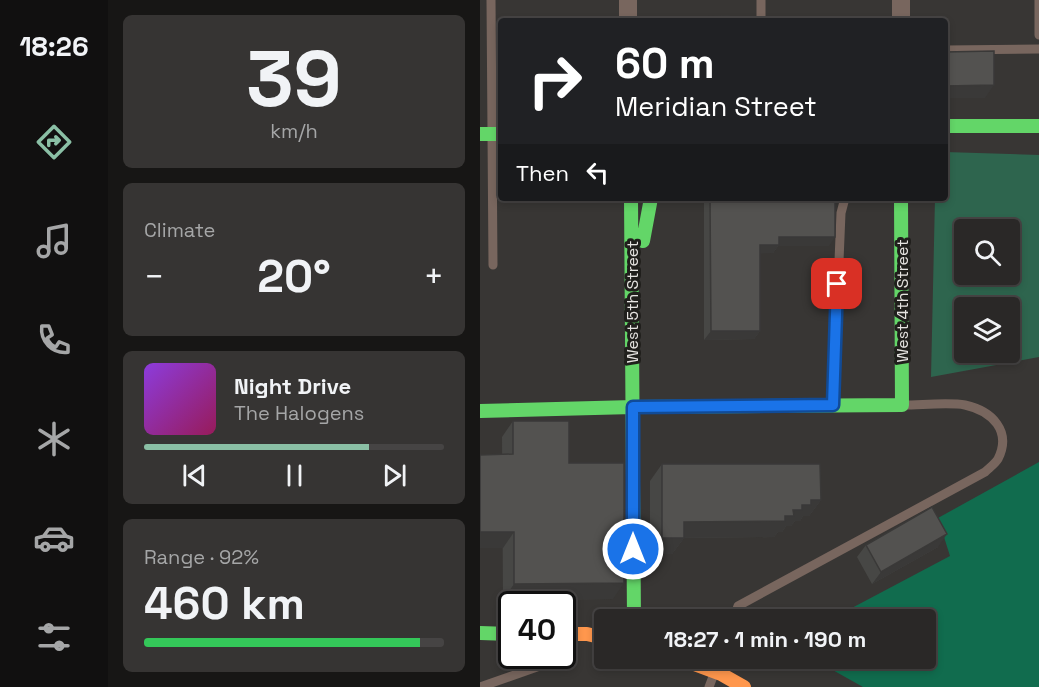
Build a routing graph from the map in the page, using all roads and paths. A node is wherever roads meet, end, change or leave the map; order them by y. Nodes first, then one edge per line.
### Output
1 (491, 0) edge
2 (628, 0) edge
3 (761, 0) edge
4 (901, 0) edge
5 (1039, 0) edge
6 (628, 18) edge
7 (761, 18) edge
8 (901, 18) edge
9 (1039, 35) edge
10 (1039, 49) edge
11 (948, 50) edge
12 (496, 79) edge
13 (948, 126) edge
14 (1039, 126) edge
15 (491, 134) edge
16 (631, 201) edge
17 (650, 201) edge
18 (843, 201) edge
19 (901, 201) edge
20 (493, 265) dead end
21 (631, 265) junction
22 (833, 405) junction
23 (902, 405) junction
24 (633, 407) junction
25 (480, 411) edge
26 (634, 609) edge
27 (737, 609) edge
28 (480, 633) edge
29 (498, 634) edge
30 (576, 634) edge
31 (594, 636) edge
32 (531, 669) edge
33 (716, 669) edge
34 (719, 669) edge
35 (480, 687) edge
36 (709, 687) edge
37 (744, 687) edge

1 - 12 lane
2 - 6 street
3 - 7 lane
4 - 8 street
5 - 9 lane
10 - 11 lane
12 - 15 lane
13 - 14 street
15 - 20 lane
16 - 21 street, West 5th Street
17 - 21 street
18 - 22 lane
19 - 23 street, West 4th Street
21 - 24 street, West 5th Street
22 - 23 street
22 - 24 street
23 - 27 lane
24 - 25 street
24 - 26 street, West 5th Street
28 - 29 street
30 - 31 street
32 - 35 lane
33 - 36 lane
34 - 37 street

